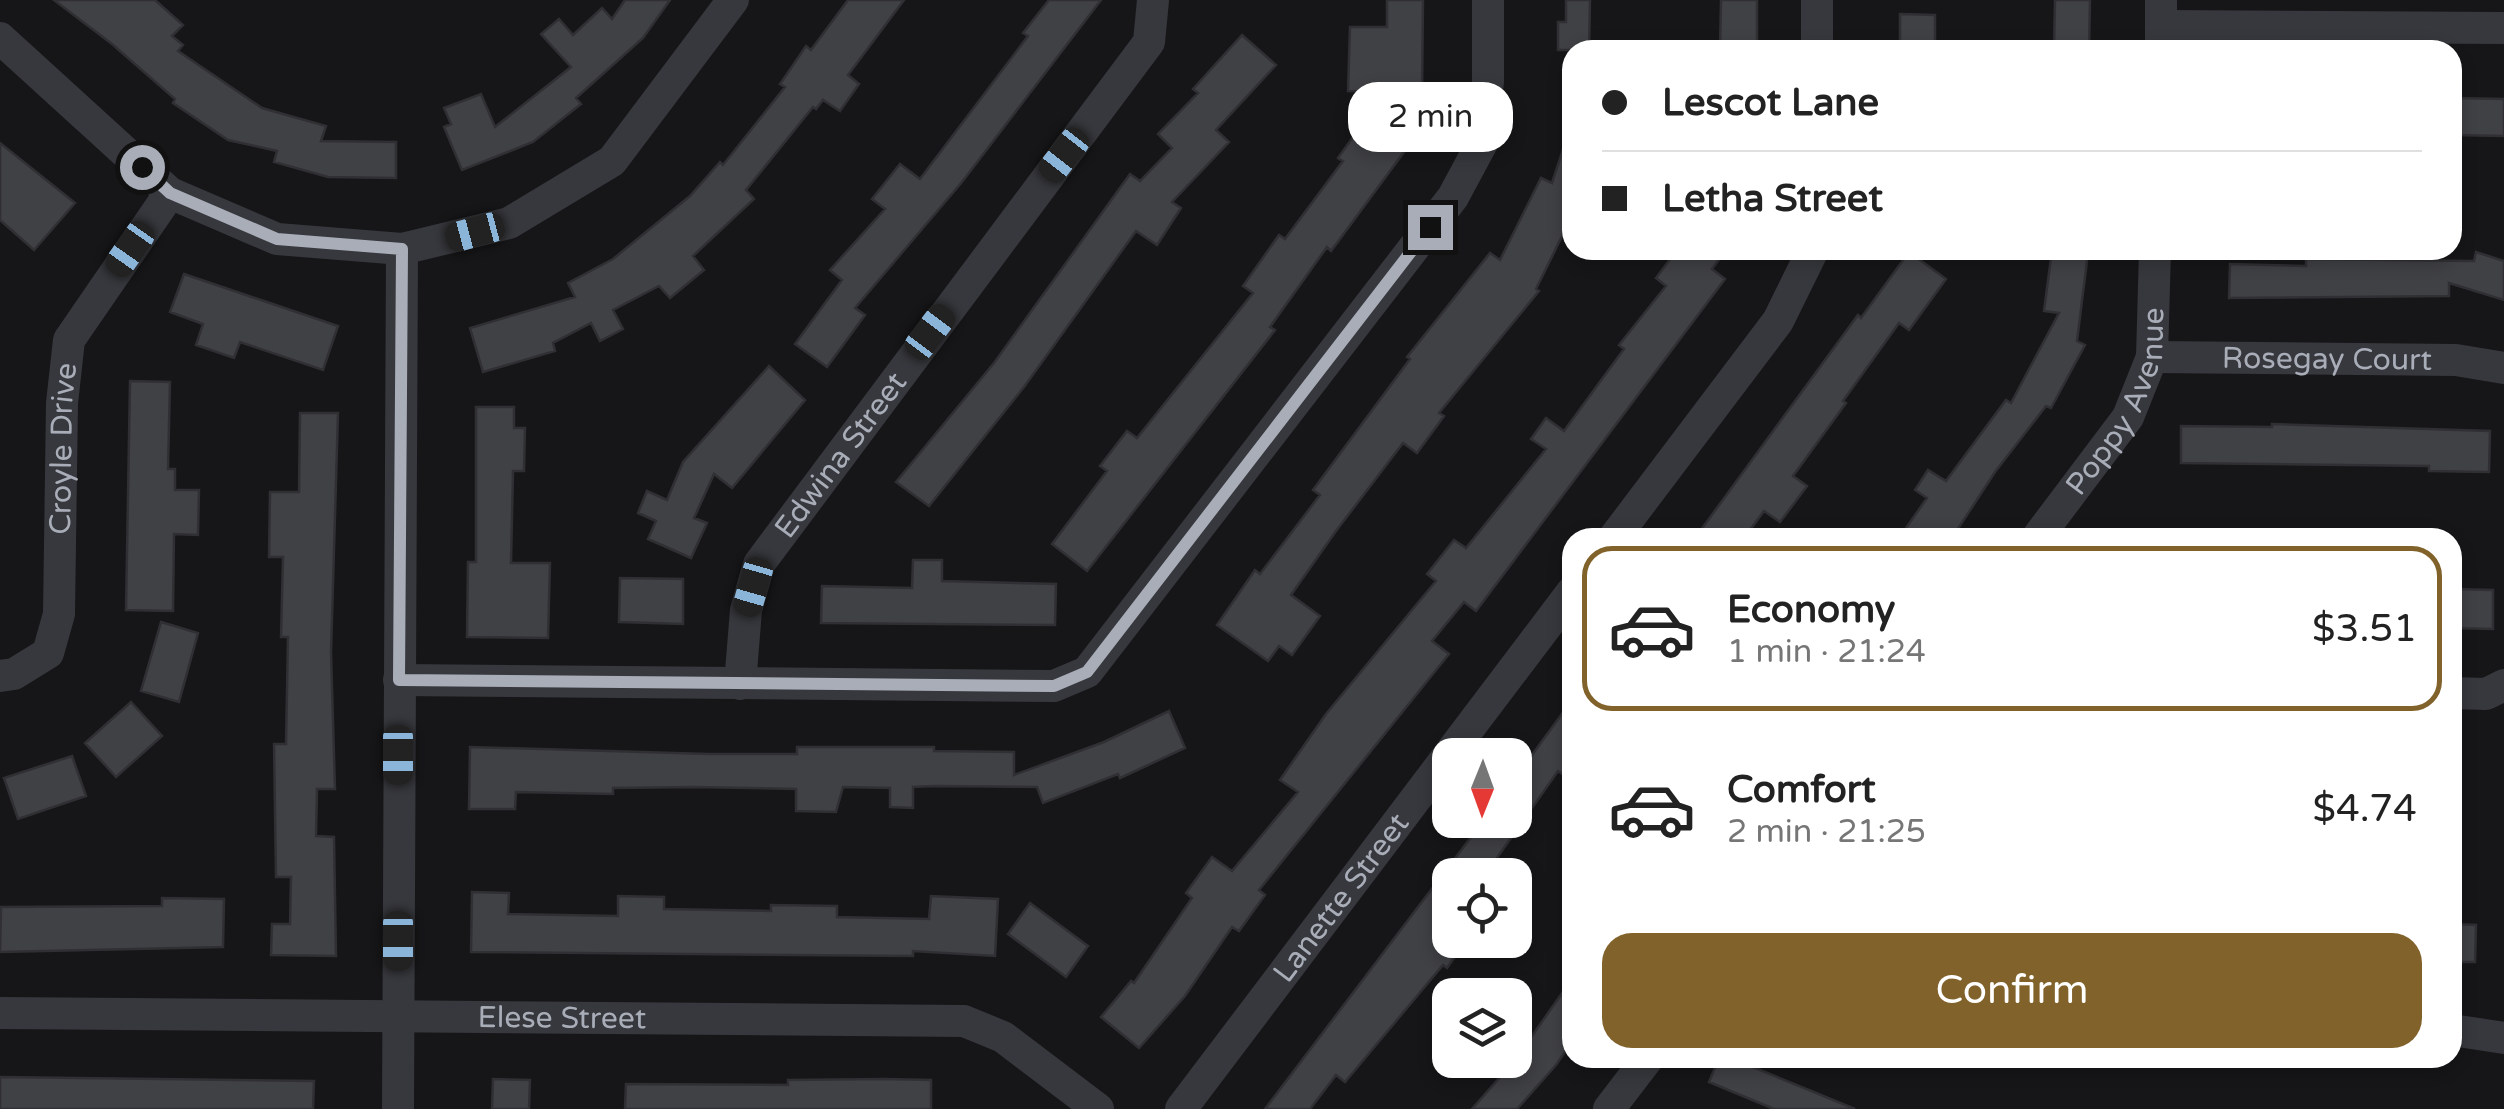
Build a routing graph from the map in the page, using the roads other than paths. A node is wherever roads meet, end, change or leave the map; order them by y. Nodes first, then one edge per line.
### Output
1 (733, 0) edge
2 (1153, 0) edge
3 (1488, 0) edge
4 (1818, 0) edge
5 (2161, 25) edge
6 (2504, 28) edge
7 (0, 38) edge
8 (1817, 40) edge
9 (170, 193) junction
10 (402, 249) junction
11 (1807, 260) edge
12 (2155, 260) edge
13 (2152, 357) junction
14 (2504, 368) edge
15 (1622, 528) edge
16 (2046, 528) edge
17 (1562, 605) edge
18 (0, 676) edge
19 (399, 680) junction
20 (740, 684) junction
21 (2504, 685) edge
22 (2462, 693) edge
23 (0, 1013) edge
24 (398, 1016) junction
25 (2462, 1032) edge
26 (2504, 1038) edge
27 (1640, 1068) edge
28 (398, 1109) edge
29 (1098, 1109) edge
30 (1181, 1109) edge
31 (1609, 1109) edge

1 - 10 street
2 - 20 street, Edwina Street
3 - 20 street
4 - 8 street
5 - 6 street
7 - 9 street
9 - 10 street
9 - 18 street, Croyle Drive
10 - 19 street
11 - 15 street
12 - 13 street, Poppy Avenue
13 - 14 street, Rosegay Court
13 - 16 street, Poppy Avenue
17 - 30 street, Lanette Street
19 - 20 street
19 - 24 street
21 - 22 street
23 - 24 street, Elese Street
24 - 28 street
24 - 29 street, Elese Street
25 - 26 street
27 - 31 street

